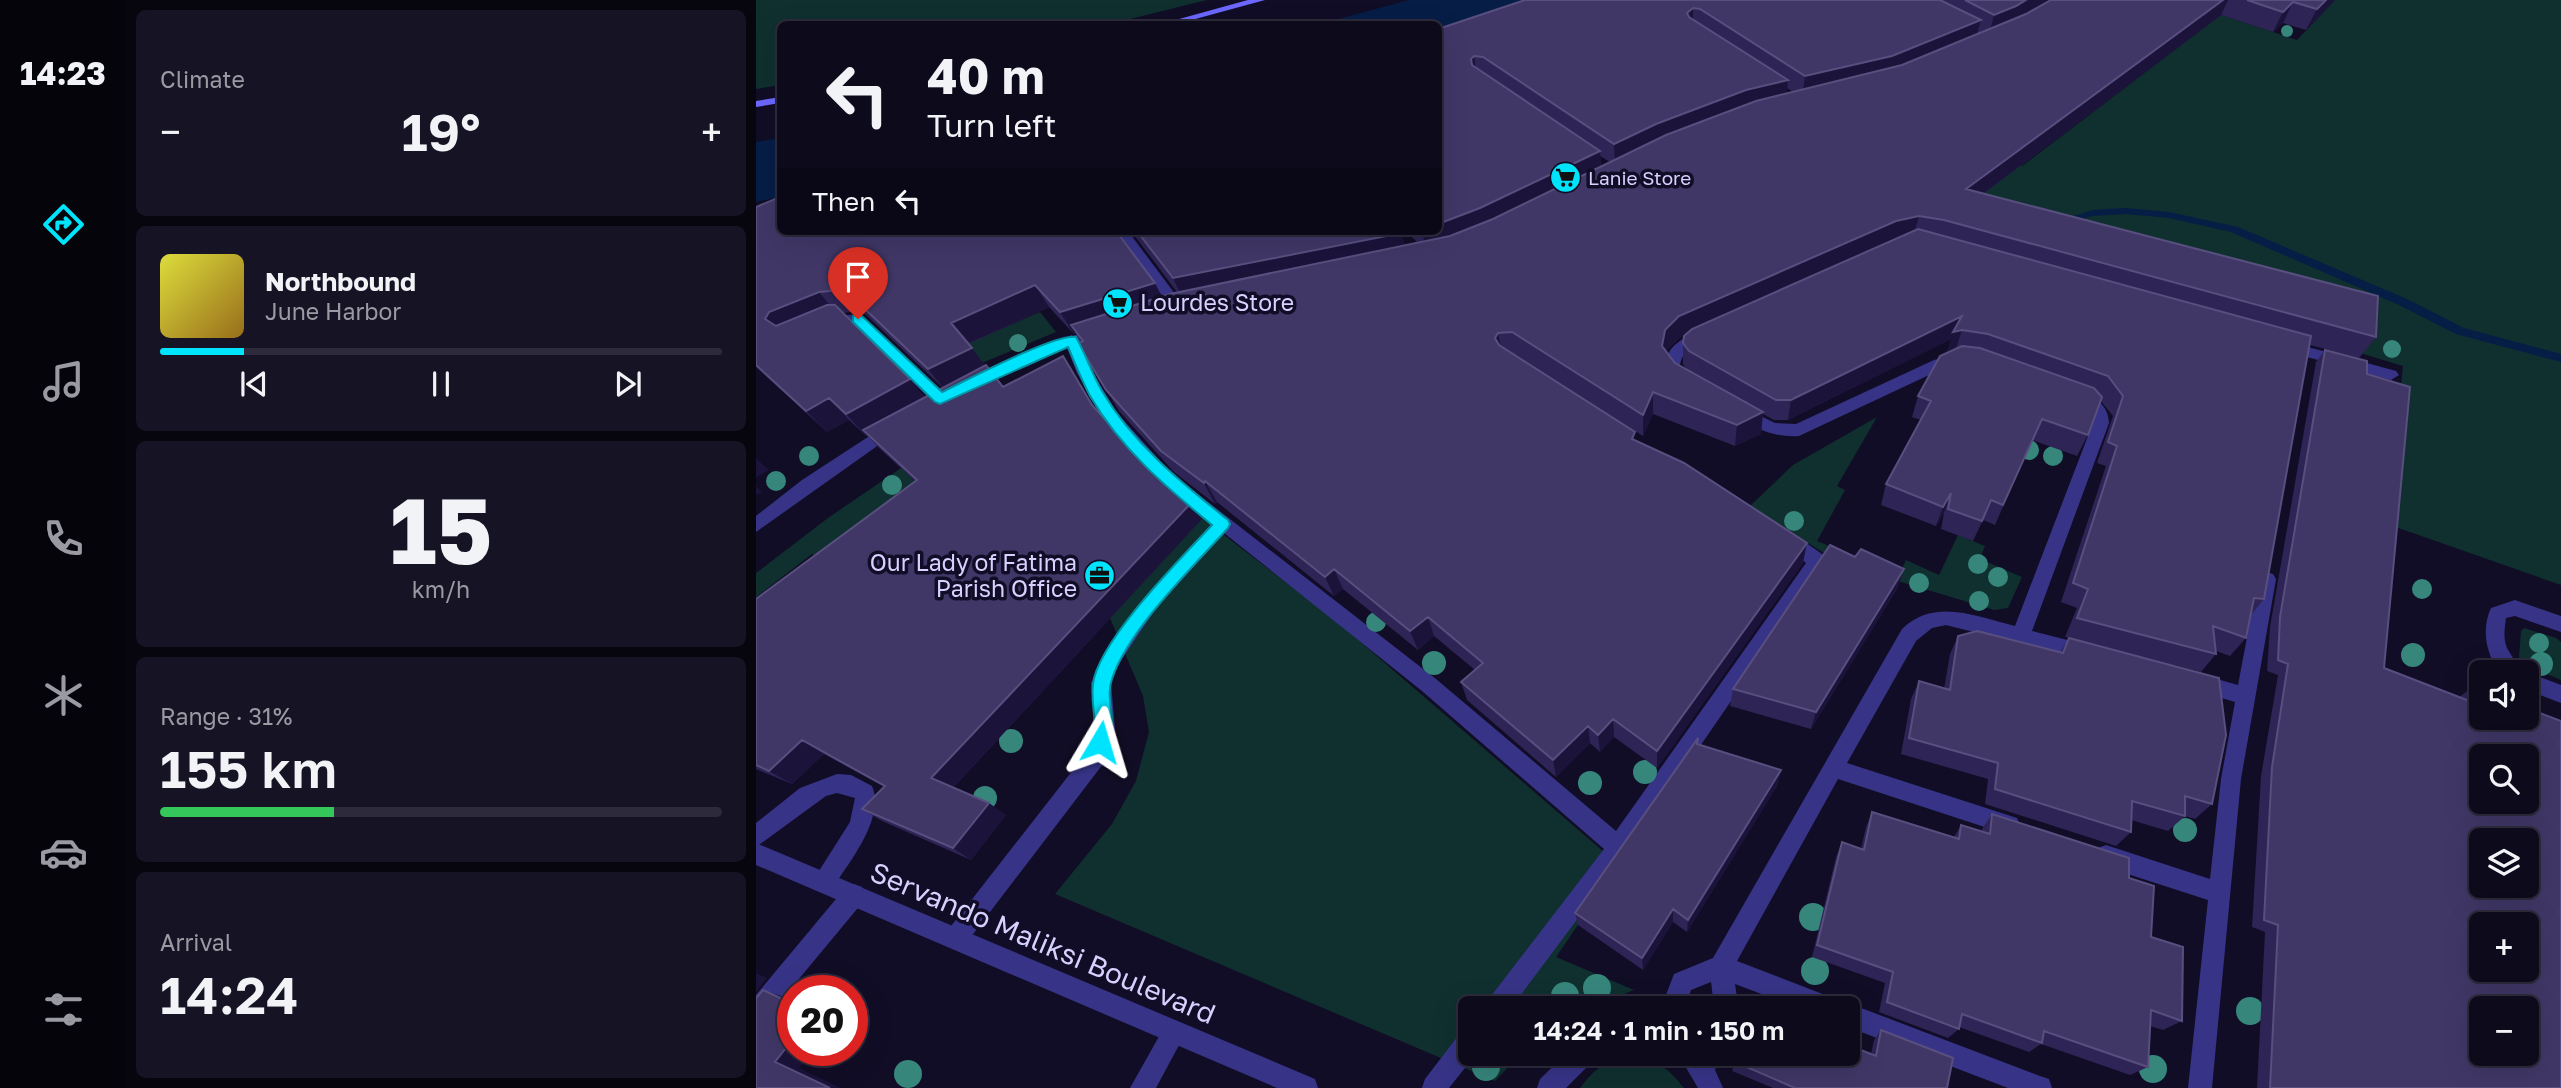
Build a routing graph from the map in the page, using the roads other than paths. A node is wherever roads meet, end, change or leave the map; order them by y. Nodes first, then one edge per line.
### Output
1 (1260, 0) edge
2 (1179, 21) edge
3 (777, 100) edge
4 (756, 104) edge
5 (1124, 235) edge
6 (1179, 309) edge
7 (1723, 327) edge
8 (1112, 328) edge
9 (815, 331) edge
10 (1071, 340) junction
11 (2267, 341) edge
12 (1975, 362) edge
13 (2391, 376) dead end
14 (1692, 384) edge
15 (2070, 394) edge
16 (1724, 403) edge
17 (906, 419) edge
18 (1222, 524) junction
19 (1765, 524) edge
20 (756, 525) edge
21 (2271, 558) edge
22 (2561, 624) edge
23 (2021, 635) junction
24 (2100, 657) edge
25 (2500, 660) edge
26 (2180, 678) edge
27 (2539, 686) edge
28 (2561, 694) edge
29 (2246, 696) junction
30 (1833, 768) junction
31 (2026, 830) edge
32 (756, 838) edge
33 (1618, 846) junction
34 (2091, 851) edge
35 (756, 854) edge
36 (823, 882) junction
37 (2220, 893) junction
38 (854, 895) junction
39 (956, 938) junction
40 (1721, 967) junction
41 (1505, 996) edge
42 (1677, 996) edge
43 (1725, 996) edge
44 (1798, 996) edge
45 (756, 1013) edge
46 (1860, 1020) edge
47 (1174, 1031) junction
48 (1458, 1057) edge
49 (1570, 1066) edge
50 (1142, 1088) edge
51 (1306, 1088) edge
52 (1434, 1088) edge
53 (1549, 1088) edge
54 (2040, 1088) edge
55 (2200, 1088) edge

1 - 2 main road
3 - 4 main road
5 - 6 street
7 - 14 street
8 - 10 street
9 - 10 street
10 - 18 street
11 - 13 street
12 - 16 street
15 - 23 street
17 - 20 street
18 - 33 street
18 - 39 street
19 - 33 street
21 - 29 street
22 - 25 street
23 - 24 street
23 - 30 street
26 - 29 street
27 - 28 street
29 - 37 street
30 - 31 street
30 - 40 street
32 - 36 street
33 - 41 street
34 - 37 street
35 - 36 street, Servando Maliksi Boulevard
36 - 38 street, Servando Maliksi Boulevard
37 - 55 street
38 - 39 street, Servando Maliksi Boulevard
38 - 45 street
39 - 47 street, Servando Maliksi Boulevard
40 - 42 street
40 - 43 street
40 - 44 street
46 - 54 street
47 - 50 street
47 - 51 street, Servando Maliksi Boulevard
48 - 52 street
49 - 53 street

